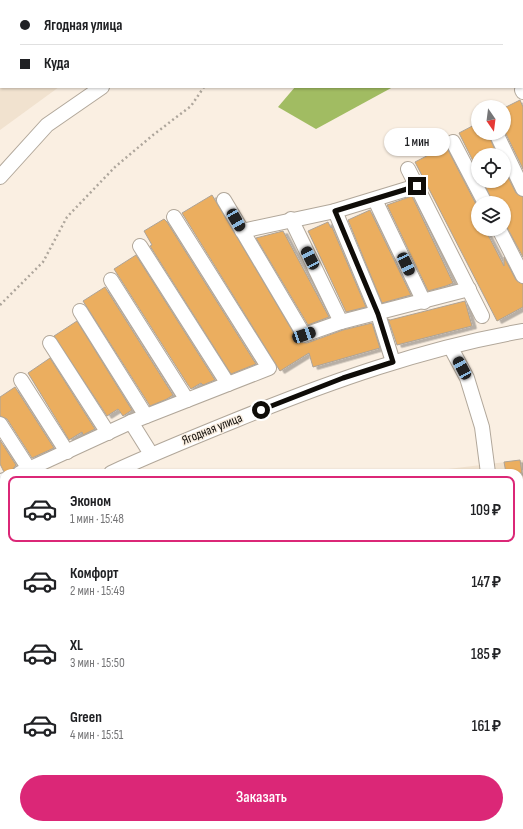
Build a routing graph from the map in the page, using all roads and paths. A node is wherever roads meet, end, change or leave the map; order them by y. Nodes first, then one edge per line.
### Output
1 (101, 88) edge
2 (203, 88) edge
3 (499, 140) edge
4 (453, 142) dead end
5 (408, 169) dead end
6 (0, 177) edge
7 (417, 186) junction
8 (523, 189) edge
9 (481, 196) edge
10 (224, 200) dead end
11 (375, 200) junction
12 (335, 211) junction
13 (174, 218) dead end
14 (291, 220) junction
15 (242, 231) junction
16 (502, 236) edge
17 (140, 246) dead end
18 (523, 276) edge
19 (111, 280) dead end
20 (469, 289) junction
21 (424, 302) junction
22 (0, 305) edge
23 (80, 311) dead end
24 (378, 314) junction
25 (482, 316) dead end
26 (341, 322) junction
27 (523, 332) edge
28 (50, 343) dead end
29 (451, 348) junction
30 (393, 362) junction
31 (21, 380) dead end
32 (228, 384) junction
33 (187, 400) junction
34 (146, 416) junction
35 (131, 422) junction
36 (0, 424) edge
37 (108, 433) junction
38 (67, 452) junction
39 (151, 454) junction
40 (23, 469) edge
41 (29, 469) edge
42 (119, 469) edge
43 (487, 469) edge

1 - 6 street
2 - 22 path
3 - 8 street
4 - 9 street
5 - 7 street
7 - 11 street
7 - 20 street
10 - 15 street
11 - 12 street
11 - 21 street
12 - 14 street
12 - 24 street
13 - 32 street
14 - 15 street
14 - 26 street
15 - 26 street
16 - 18 street
17 - 32 street
19 - 33 street
20 - 21 street
20 - 25 street
21 - 24 street
23 - 34 street
24 - 26 street
24 - 30 street
27 - 29 street, Ягодная улица
28 - 37 street
29 - 30 street, Ягодная улица
29 - 43 street
30 - 39 street, Ягодная улица
31 - 38 street
32 - 33 street
33 - 34 street
34 - 35 street
35 - 37 street
35 - 39 street
36 - 40 street
37 - 38 street
38 - 41 street
39 - 42 street, Ягодная улица

